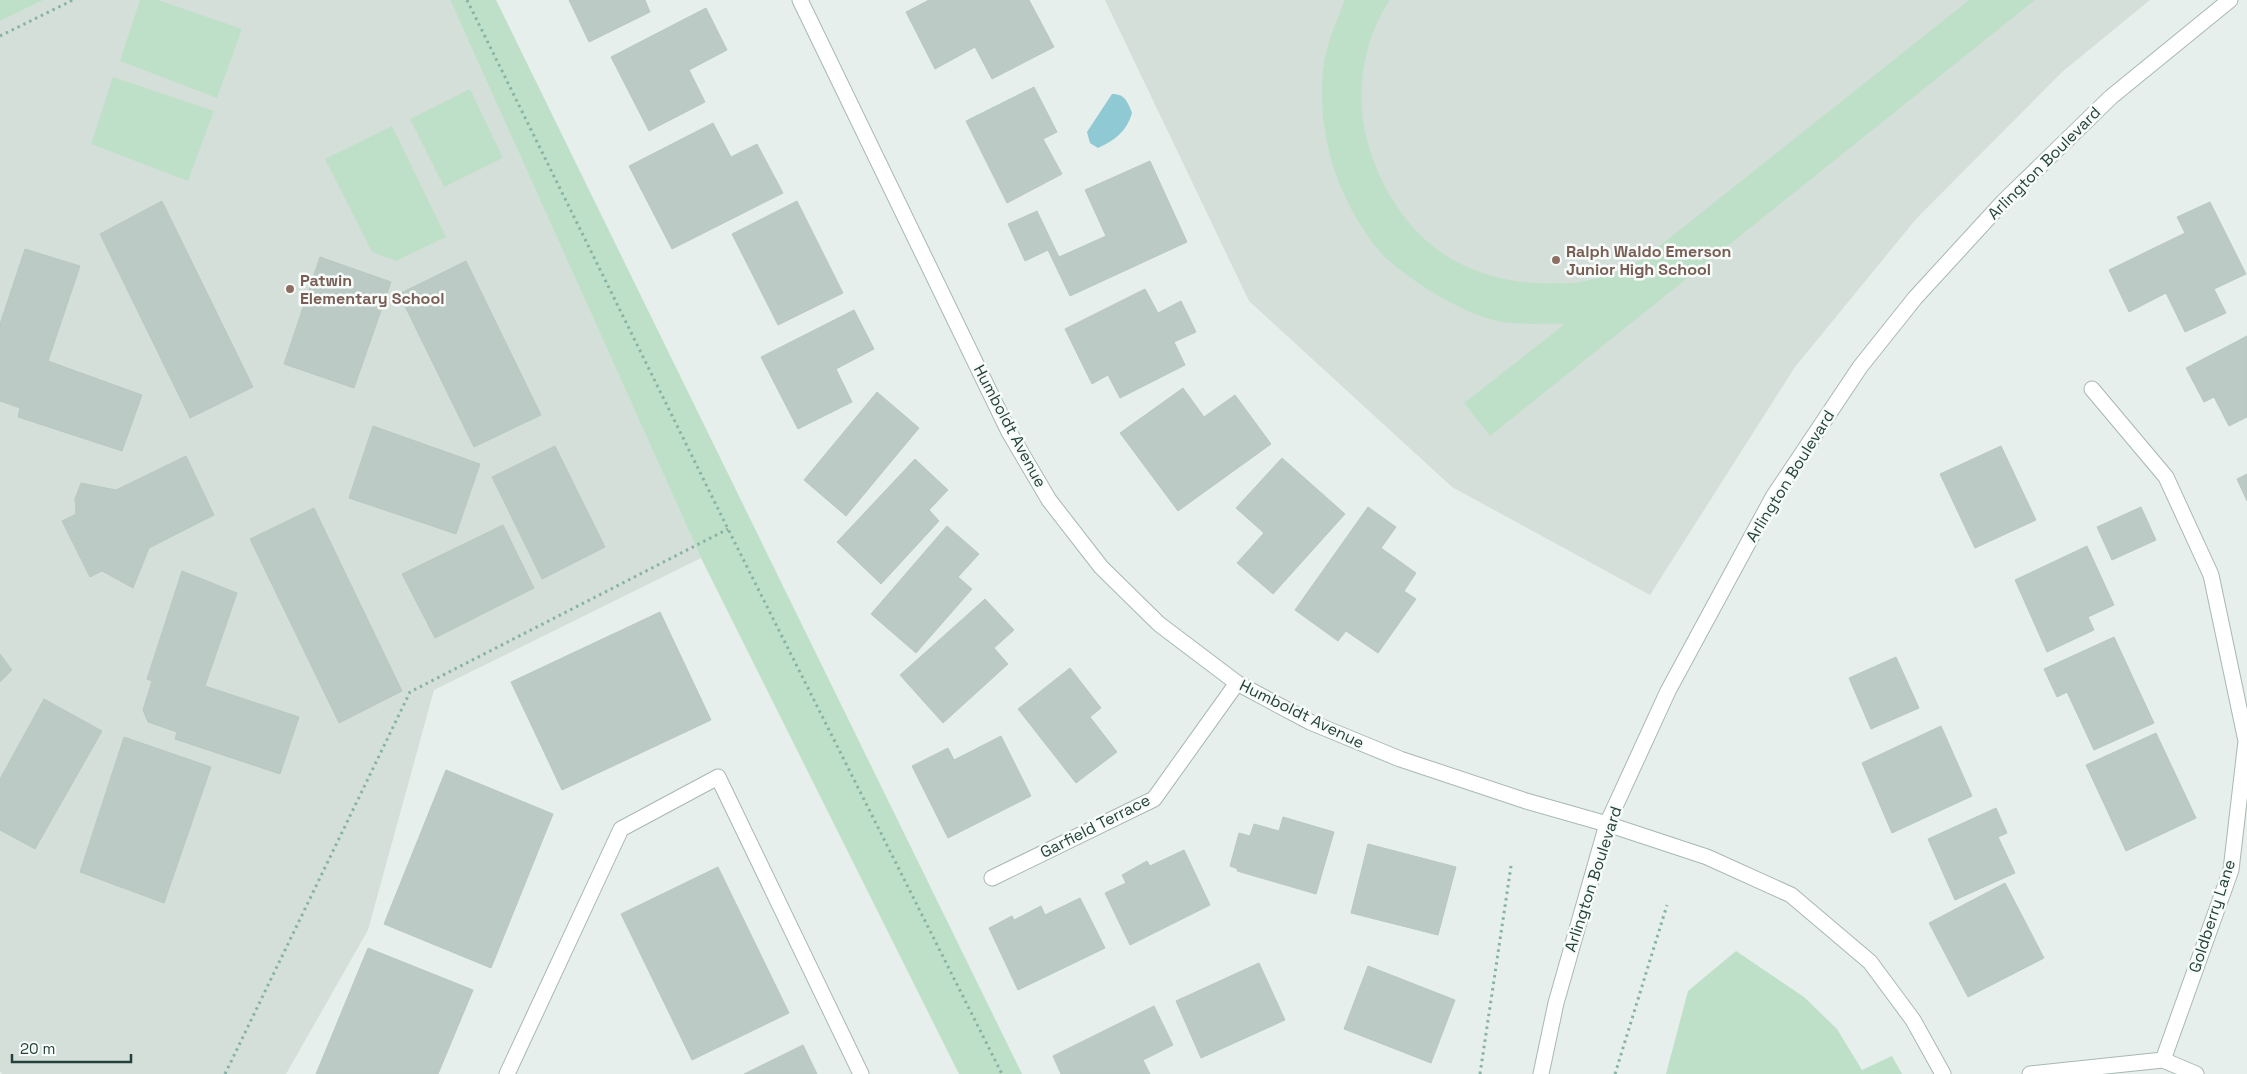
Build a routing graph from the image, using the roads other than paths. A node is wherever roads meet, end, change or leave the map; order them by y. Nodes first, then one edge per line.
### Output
1 (800, 0) edge
2 (2230, 0) edge
3 (2092, 389) dead end
4 (1236, 684) junction
5 (1607, 824) junction
6 (992, 878) dead end
7 (2163, 1060) junction
8 (507, 1074) edge
9 (862, 1074) edge
10 (1541, 1074) edge
11 (1943, 1074) edge
12 (2030, 1074) edge
13 (2196, 1074) edge

1 - 4 street, Humboldt Avenue
2 - 5 street, Arlington Boulevard
3 - 7 street, Goldberry Lane
4 - 5 street, Humboldt Avenue
4 - 6 street, Garfield Terrace
5 - 10 street, Arlington Boulevard
5 - 11 street, Humboldt Avenue
7 - 12 street
7 - 13 street
8 - 9 street

